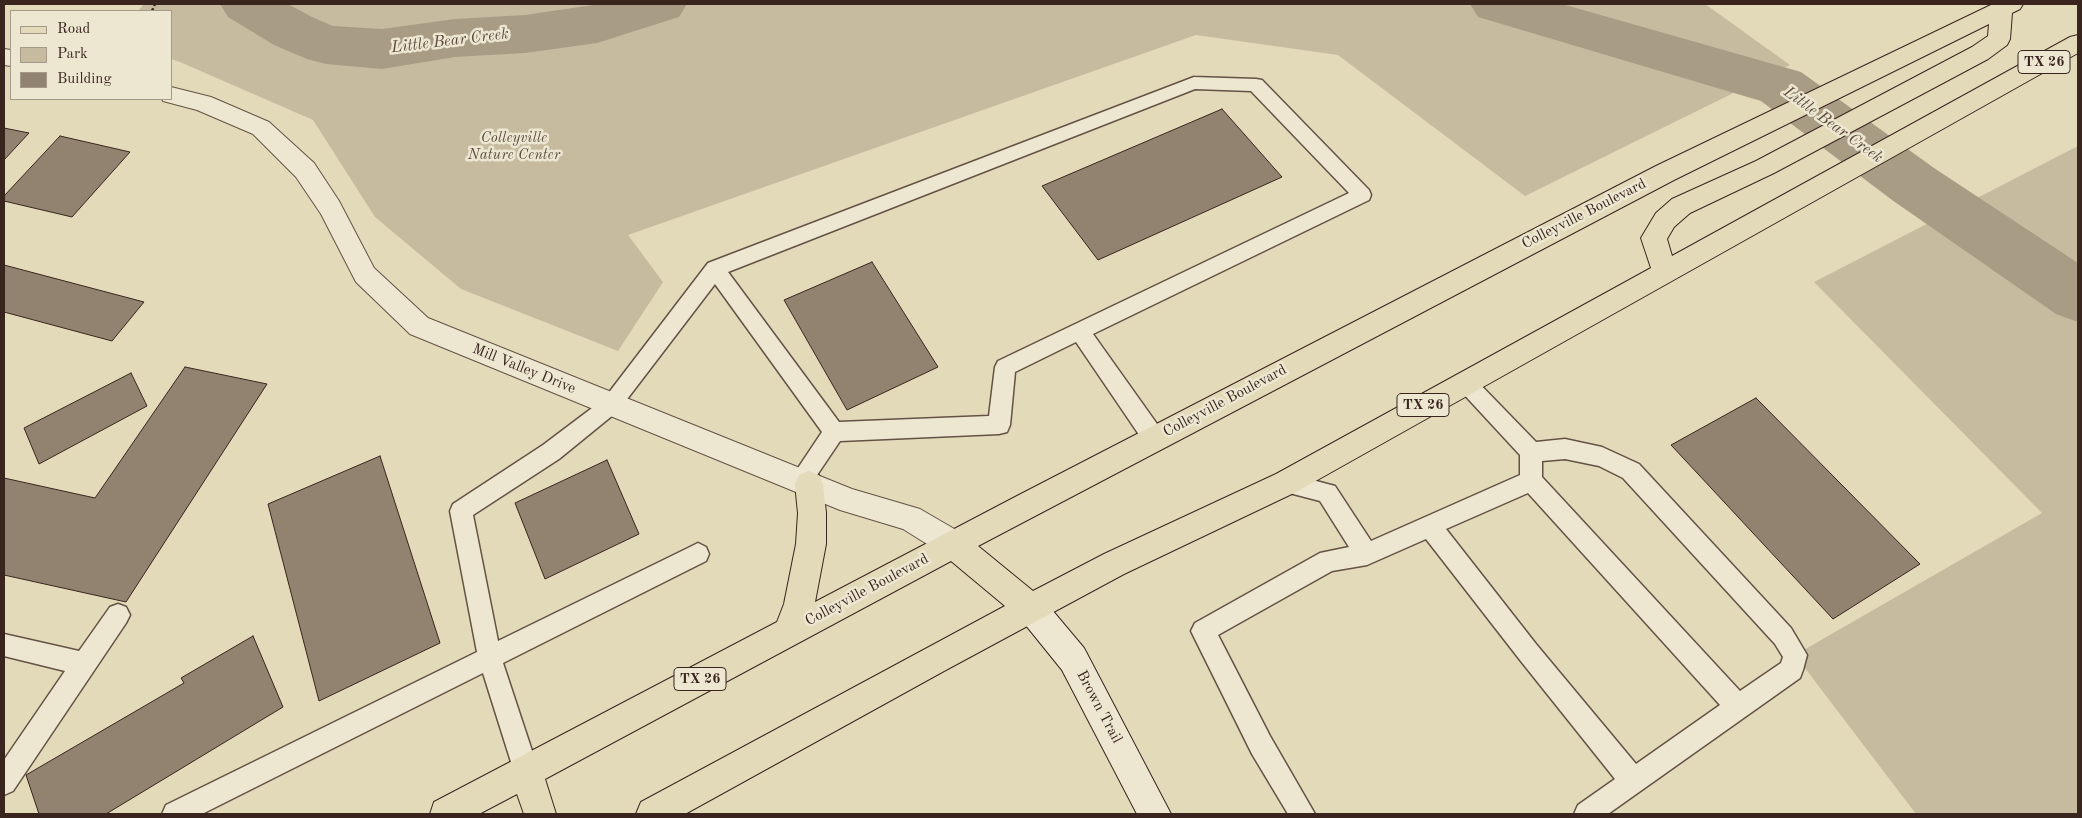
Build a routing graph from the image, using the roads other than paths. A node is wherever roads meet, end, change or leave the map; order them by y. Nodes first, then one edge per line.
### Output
1 (2006, 6) edge
2 (2078, 43) edge
3 (172, 96) edge
4 (715, 269) junction
5 (1666, 273) junction
6 (1080, 331) junction
7 (1465, 382) junction
8 (611, 405) junction
9 (834, 432) junction
10 (1154, 438) junction
11 (1531, 452) junction
12 (1531, 481) junction
13 (805, 482) junction
14 (1286, 483) junction
15 (1430, 526) junction
16 (953, 544) junction
17 (698, 554) dead end
18 (1368, 554) junction
19 (1031, 608) junction
20 (118, 615) dead end
21 (788, 632) junction
22 (4, 645) edge
23 (490, 659) junction
24 (85, 664) junction
25 (1738, 707) junction
26 (526, 772) junction
27 (4, 782) edge
28 (1633, 782) junction
29 (175, 814) edge
30 (446, 814) edge
31 (540, 814) edge
32 (653, 814) edge
33 (1154, 814) edge
34 (1302, 814) edge
35 (1587, 814) edge

1 - 5 main road
1 - 10 main road, Colleyville Boulevard / TX 26
2 - 5 main road, TX 26
3 - 8 street, Mill Valley Drive
4 - 6 lane
4 - 8 lane
4 - 9 lane
5 - 7 main road, TX 26
6 - 9 lane
6 - 10 lane
7 - 11 lane
7 - 14 main road, TX 26
8 - 13 street, Mill Valley Drive
8 - 23 lane
9 - 13 lane
10 - 16 main road, Colleyville Boulevard / TX 26
11 - 12 lane
11 - 25 lane
12 - 15 lane
12 - 25 lane
13 - 16 street, Mill Valley Drive
13 - 21 main road
14 - 18 lane
14 - 19 main road, TX 26
15 - 18 lane
15 - 28 lane
16 - 19 main road
16 - 21 main road, Colleyville Boulevard / TX 26
17 - 23 lane
18 - 34 lane
19 - 32 main road, TX 26
19 - 33 street, Brown Trail
20 - 24 lane
21 - 26 main road, Colleyville Boulevard / TX 26
22 - 24 lane
23 - 26 lane
23 - 29 lane
24 - 27 lane
25 - 28 lane
26 - 30 main road, Colleyville Boulevard / TX 26
26 - 31 main road
28 - 35 lane

